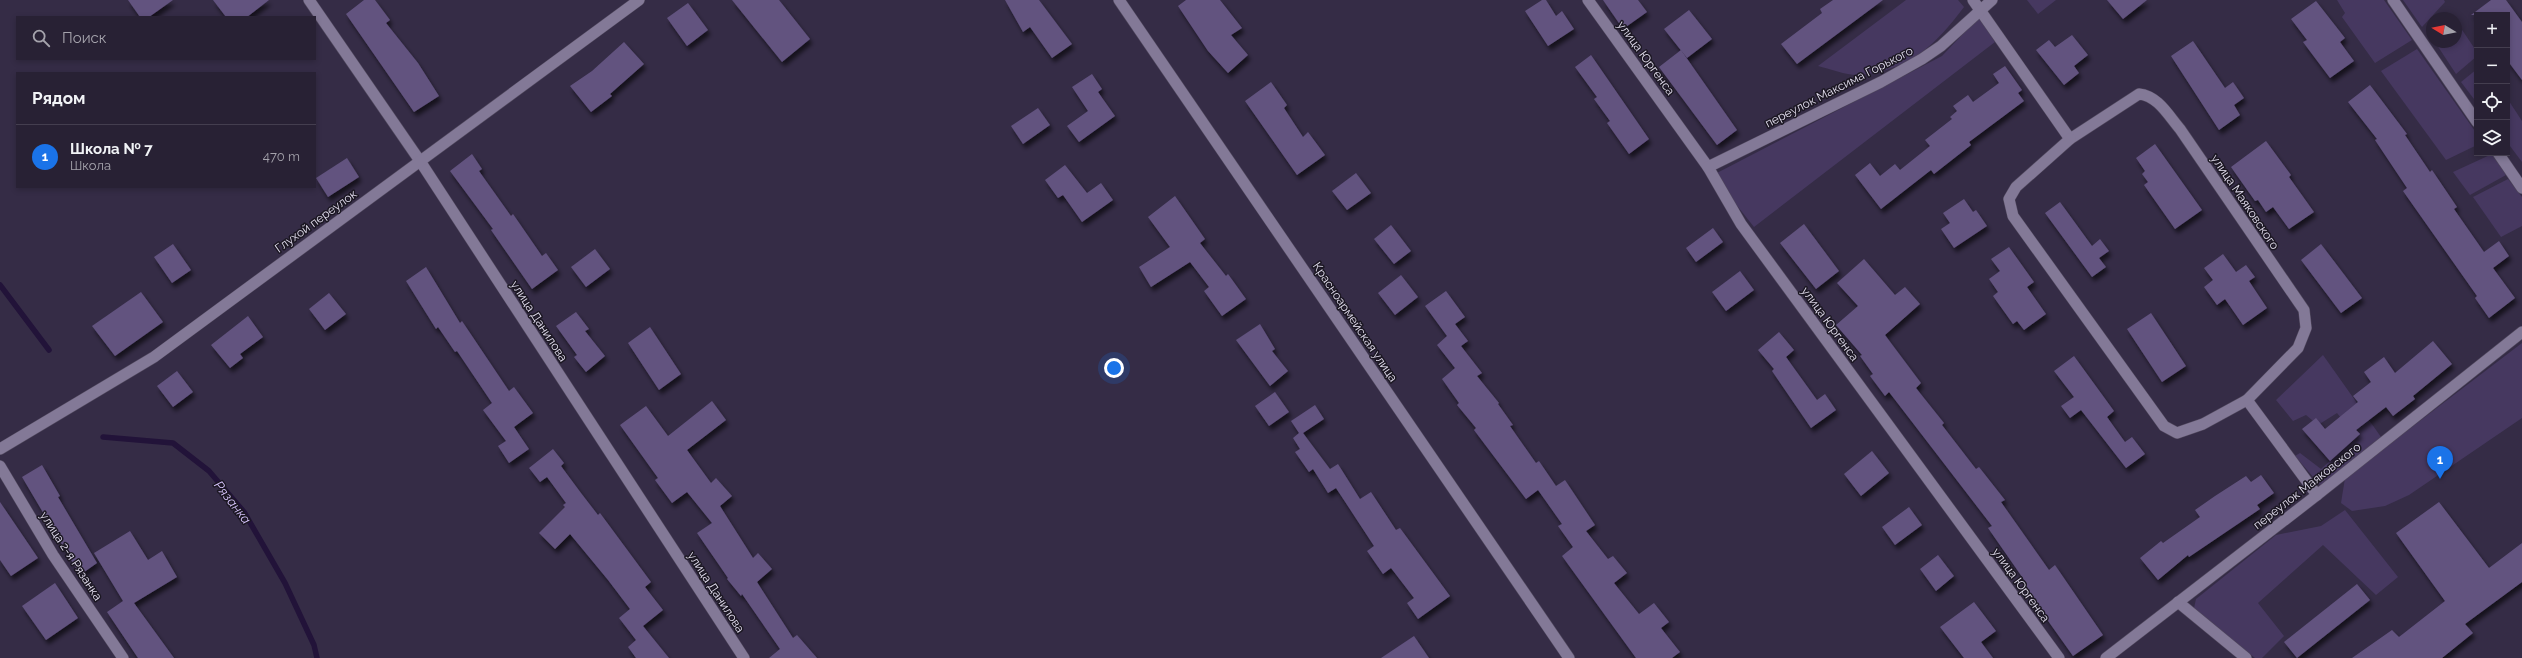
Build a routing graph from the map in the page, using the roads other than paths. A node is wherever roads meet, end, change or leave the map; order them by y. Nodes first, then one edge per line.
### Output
1 (309, 0) edge
2 (639, 0) edge
3 (1119, 0) edge
4 (1588, 0) edge
5 (1973, 0) edge
6 (1992, 0) edge
7 (2393, 0) edge
8 (1980, 9) junction
9 (2476, 120) edge
10 (2070, 139) junction
11 (2500, 156) edge
12 (420, 161) junction
13 (1708, 167) junction
14 (2522, 188) edge
15 (2522, 332) edge
16 (2248, 400) junction
17 (0, 449) edge
18 (0, 466) edge
19 (2317, 495) junction
20 (2178, 602) junction
21 (123, 658) edge
22 (744, 658) edge
23 (1569, 658) edge
24 (2058, 658) edge
25 (2106, 658) edge
26 (2246, 658) edge

1 - 12 street, улица Данилова
2 - 12 street, Глухой переулок
3 - 23 street, Красноармейская улица
4 - 13 street, улица Юргенса
5 - 8 street
6 - 8 street, переулок Максима Горького
7 - 9 street
8 - 10 street
8 - 13 street, переулок Максима Горького
10 - 16 street, улица Маяковского
10 - 16 street, улица Маяковского
11 - 14 street
12 - 17 street, Глухой переулок
12 - 22 street, улица Данилова
13 - 24 street, улица Юргенса
15 - 19 street, переулок Маяковского
16 - 19 street
18 - 21 street, улица 2-я Рязанка
19 - 20 street, переулок Маяковского
20 - 25 street, переулок Маяковского
20 - 26 street

